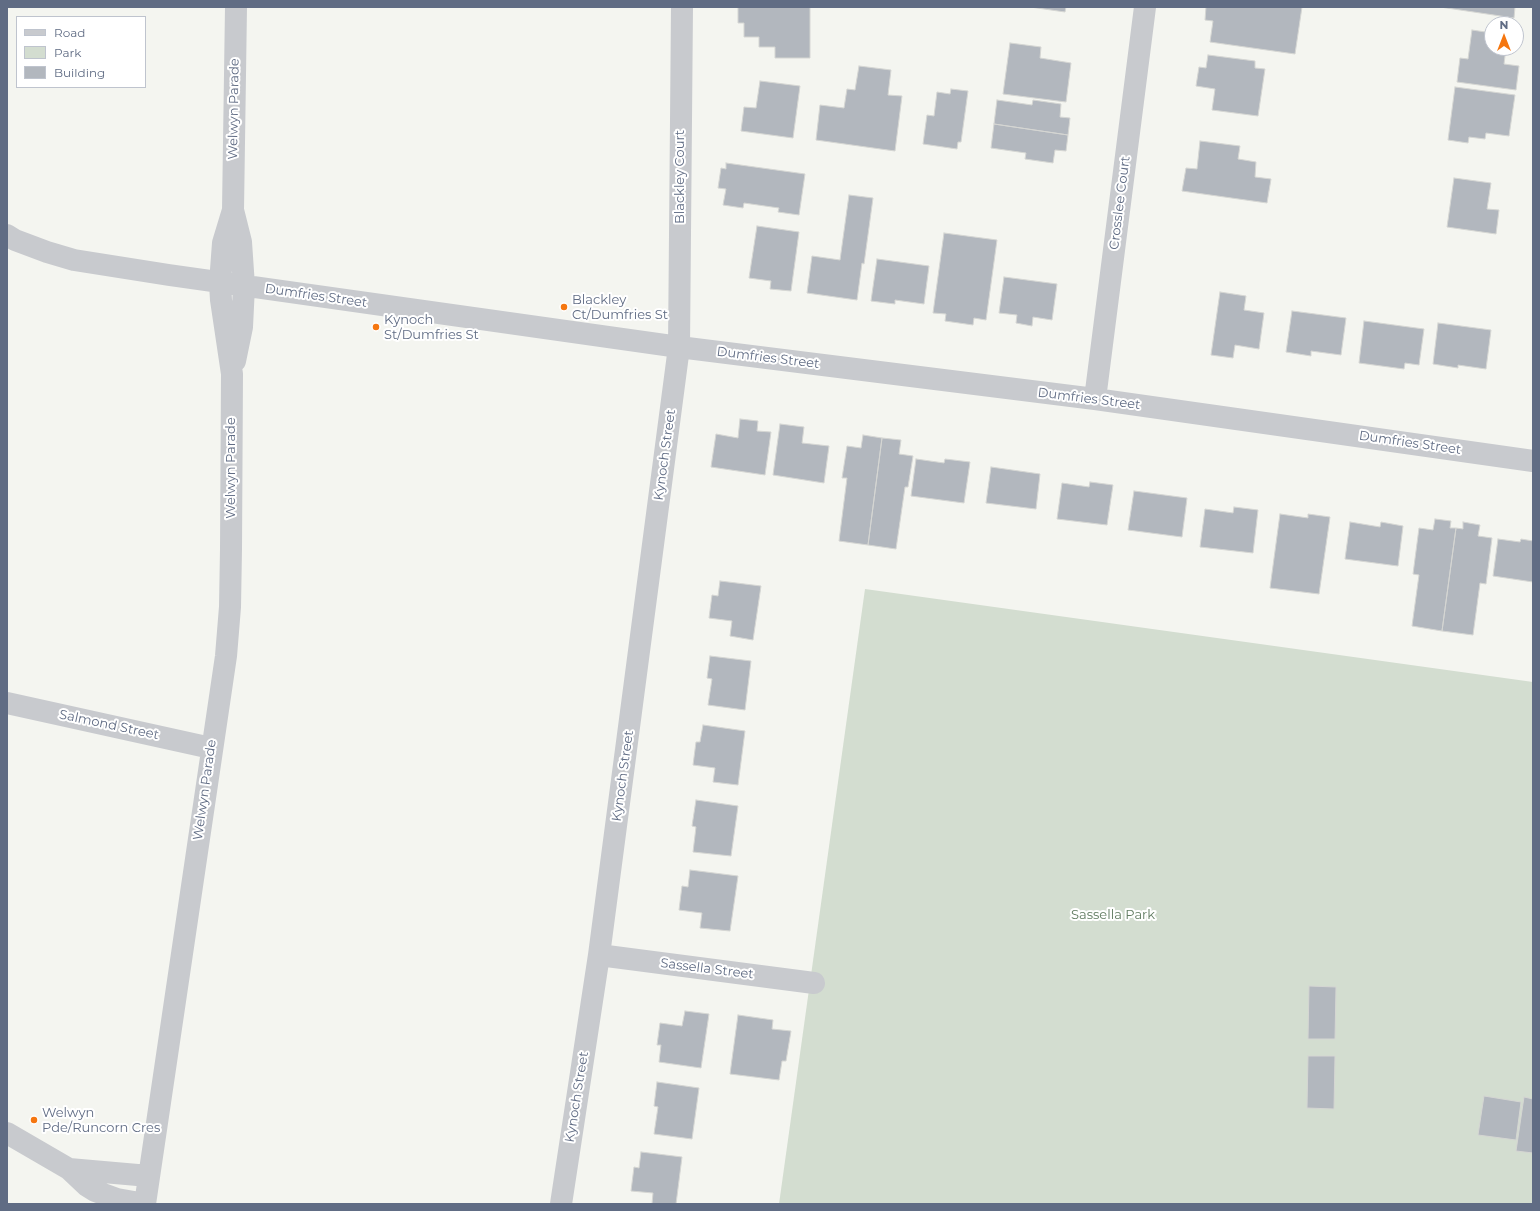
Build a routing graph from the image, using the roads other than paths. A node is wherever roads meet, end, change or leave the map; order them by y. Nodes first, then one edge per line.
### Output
1 (236, 7) edge
2 (682, 7) edge
3 (1145, 7) edge
4 (233, 210) junction
5 (7, 235) edge
6 (220, 283) junction
7 (244, 286) junction
8 (679, 347) junction
9 (232, 374) junction
10 (1095, 399) junction
11 (1532, 456) edge
12 (7, 703) edge
13 (211, 748) junction
14 (599, 955) junction
15 (814, 983) dead end
16 (7, 1133) edge
17 (69, 1169) junction
18 (149, 1176) junction
19 (145, 1204) edge
20 (561, 1204) edge

1 - 4 street, Welwyn Parade
2 - 8 street, Blackley Court
3 - 10 street, Crosslee Court
4 - 6 street, Welwyn Parade
4 - 7 street, Welwyn Parade
5 - 6 street, Dumfries Street
6 - 7 street, Dumfries Street
6 - 9 street, Welwyn Parade
7 - 8 street, Dumfries Street
7 - 9 street, Welwyn Parade
8 - 10 street, Dumfries Street
8 - 14 street, Kynoch Street
9 - 13 street, Welwyn Parade
10 - 11 street, Dumfries Street
12 - 13 street, Salmond Street
13 - 18 street, Welwyn Parade
14 - 15 street, Sassella Street
14 - 20 street, Kynoch Street
16 - 17 street
17 - 18 street
17 - 19 street
18 - 19 street, Welwyn Parade

